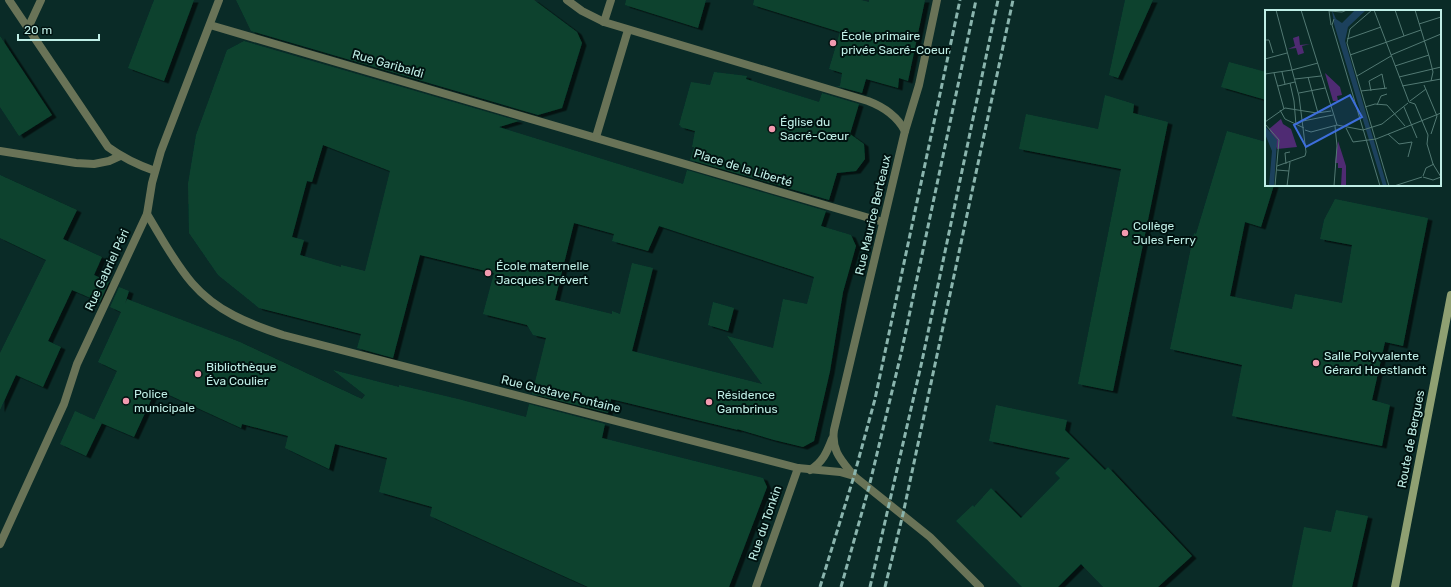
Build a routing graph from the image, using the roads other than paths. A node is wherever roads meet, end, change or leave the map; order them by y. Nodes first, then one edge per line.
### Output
1 (9, 0) edge
2 (41, 0) edge
3 (219, 0) edge
4 (567, 0) edge
5 (611, 0) edge
6 (937, 0) edge
7 (604, 22) junction
8 (210, 25) junction
9 (28, 28) junction
10 (628, 30) junction
11 (560, 127) joint
12 (905, 131) junction
13 (596, 137) junction
14 (0, 151) edge
15 (120, 156) junction
16 (155, 171) junction
17 (147, 214) junction
18 (883, 222) junction
19 (1451, 295) edge
20 (833, 436) junction
21 (798, 468) junction
22 (810, 470) junction
23 (854, 476) junction
24 (0, 544) edge
25 (756, 587) edge
26 (980, 587) edge
27 (1395, 587) edge

1 - 9 street
2 - 9 street
3 - 8 street, Rue Gabriel Péri
4 - 7 street
5 - 7 street
6 - 12 street, Rue Maurice Berteaux
7 - 10 street
8 - 11 street, Rue Garibaldi
8 - 16 street, Rue Gabriel Péri
9 - 15 street
10 - 12 street
10 - 13 street
11 - 13 street, Place de la Liberté
12 - 18 street, Rue Maurice Berteaux
13 - 18 street, Place de la Liberté
14 - 15 street
15 - 16 street
16 - 17 street, Rue Gabriel Péri
17 - 21 street, Rue Gustave Fontaine
17 - 24 street, Rue Gabriel Péri
18 - 20 street, Rue Maurice Berteaux
19 - 27 main road, Route de Bergues
20 - 22 street, Rue Maurice Berteaux
20 - 23 street, Rue Maurice Berteaux
21 - 22 street, Rue Gustave Fontaine
21 - 25 street, Rue du Tonkin
22 - 23 street, Rue Gustave Fontaine
23 - 26 street, Rue Gustave Fontaine

